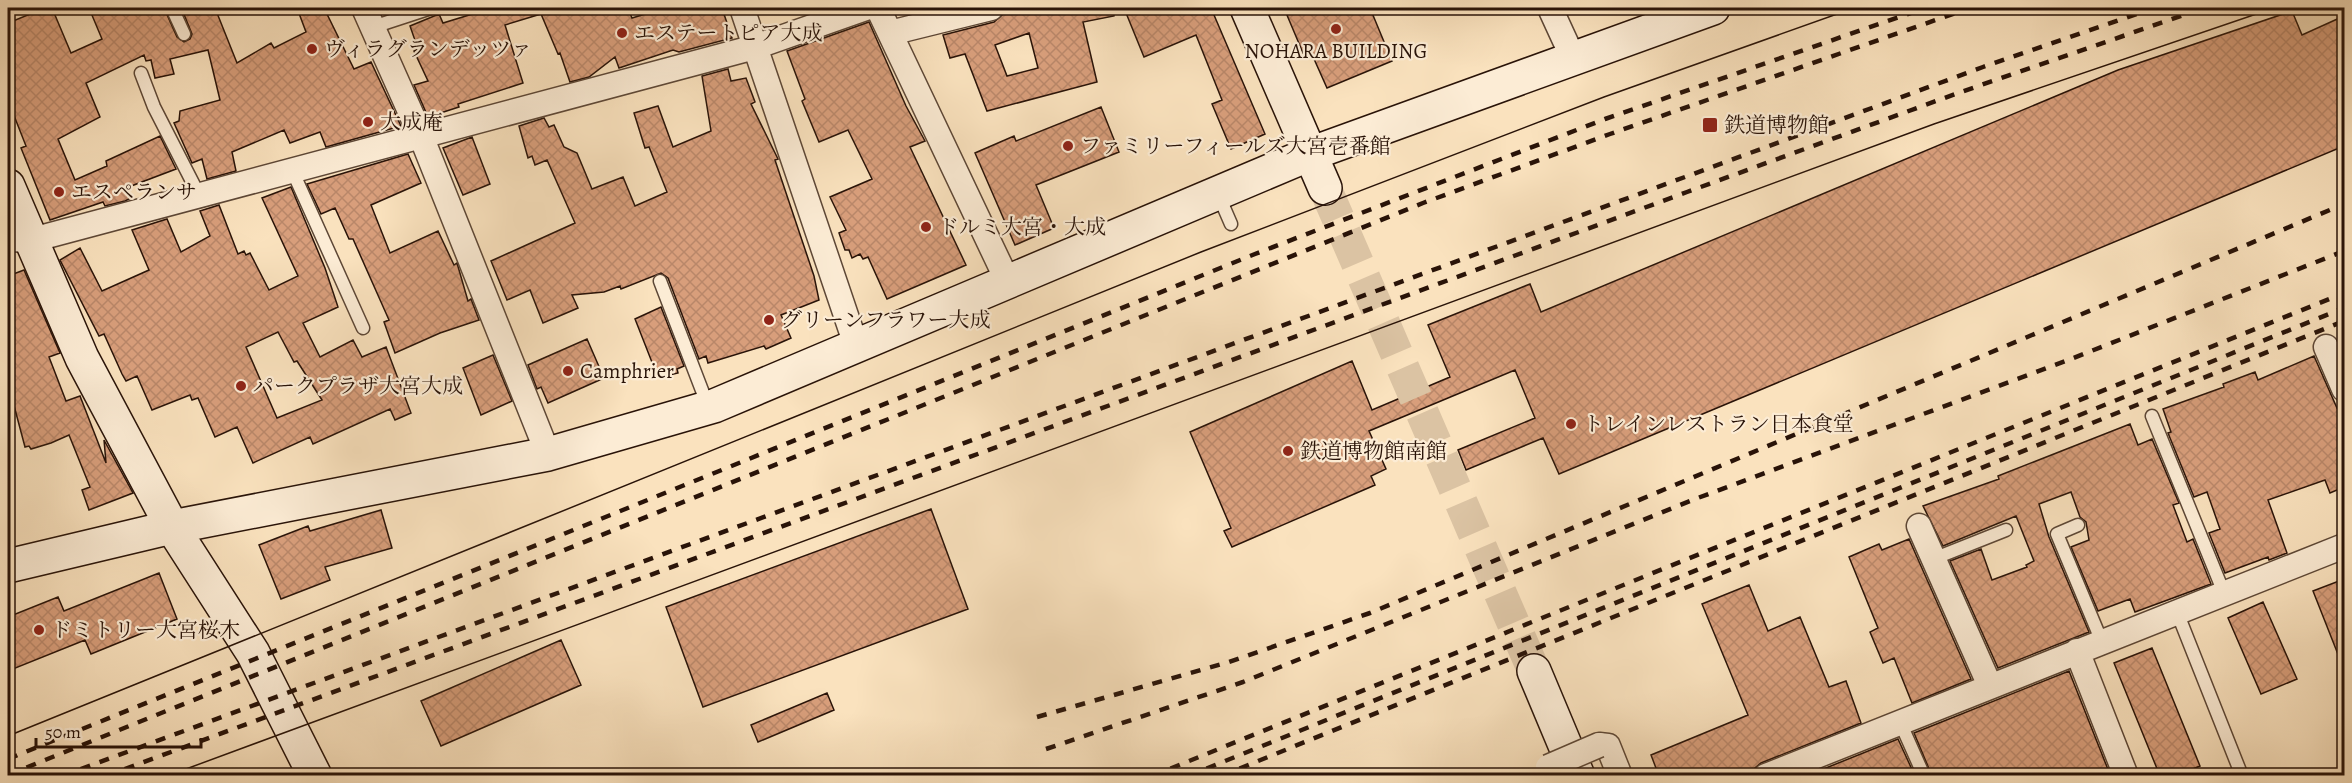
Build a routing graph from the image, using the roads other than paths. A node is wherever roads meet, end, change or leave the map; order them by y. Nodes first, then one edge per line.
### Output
1 (172, 8) edge
2 (431, 8) edge
3 (742, 8) edge
4 (866, 8) edge
5 (878, 8) edge
6 (991, 8) edge
7 (1247, 8) edge
8 (1550, 8) edge
9 (1713, 8) edge
10 (368, 17) edge
11 (1654, 18) edge
12 (890, 33) junction
13 (183, 34) dead end
14 (755, 47) junction
15 (1572, 58) junction
16 (141, 73) dead end
17 (421, 136) junction
18 (1310, 154) junction
19 (292, 170) junction
20 (8, 186) edge
21 (1325, 188) tunnel mouth
22 (1217, 193) junction
23 (199, 195) junction
24 (1231, 224) dead end
25 (20, 239) edge
26 (660, 281) dead end
27 (1008, 282) junction
28 (363, 328) dead end
29 (856, 345) junction
30 (2326, 347) dead end
31 (2344, 389) edge
32 (708, 408) junction
33 (2152, 416) dead end
34 (548, 454) junction
35 (2078, 525) dead end
36 (1919, 526) dead end
37 (172, 527) junction
38 (2006, 530) dead end
39 (2344, 546) edge
40 (1933, 559) junction
41 (8, 566) edge
42 (2224, 593) junction
43 (2177, 612) junction
44 (2102, 642) junction
45 (2077, 651) junction
46 (1534, 670) tunnel mouth
47 (1989, 686) junction
48 (1900, 722) junction
49 (1556, 773) edge
50 (315, 776) edge
51 (1620, 776) edge
52 (1766, 776) edge
53 (1924, 776) edge
54 (2126, 776) edge
55 (2242, 776) edge

1 - 13 lane
2 - 10 lane
3 - 14 street
4 - 14 street
5 - 12 street
6 - 12 street
7 - 18 street
8 - 15 street
9 - 11 street
10 - 17 street
11 - 15 street
12 - 27 street
14 - 17 street
14 - 29 street
15 - 18 street
16 - 23 lane
17 - 19 street
17 - 34 street
18 - 21 street
18 - 22 street
19 - 23 street
19 - 28 lane
20 - 25 street
22 - 24 lane
22 - 27 street
23 - 25 street
25 - 37 street
26 - 32 lane
27 - 29 street
29 - 32 street
30 - 31 street
32 - 34 street
33 - 42 lane
34 - 37 street
35 - 44 lane
36 - 40 street
37 - 41 street
37 - 50 street
38 - 40 lane
39 - 42 street
40 - 47 street
42 - 43 street
43 - 44 street
43 - 55 lane
44 - 45 street
45 - 47 street
45 - 54 street
46 - 49 street
47 - 48 street
48 - 52 street
48 - 53 lane
49 - 51 street, bridge

